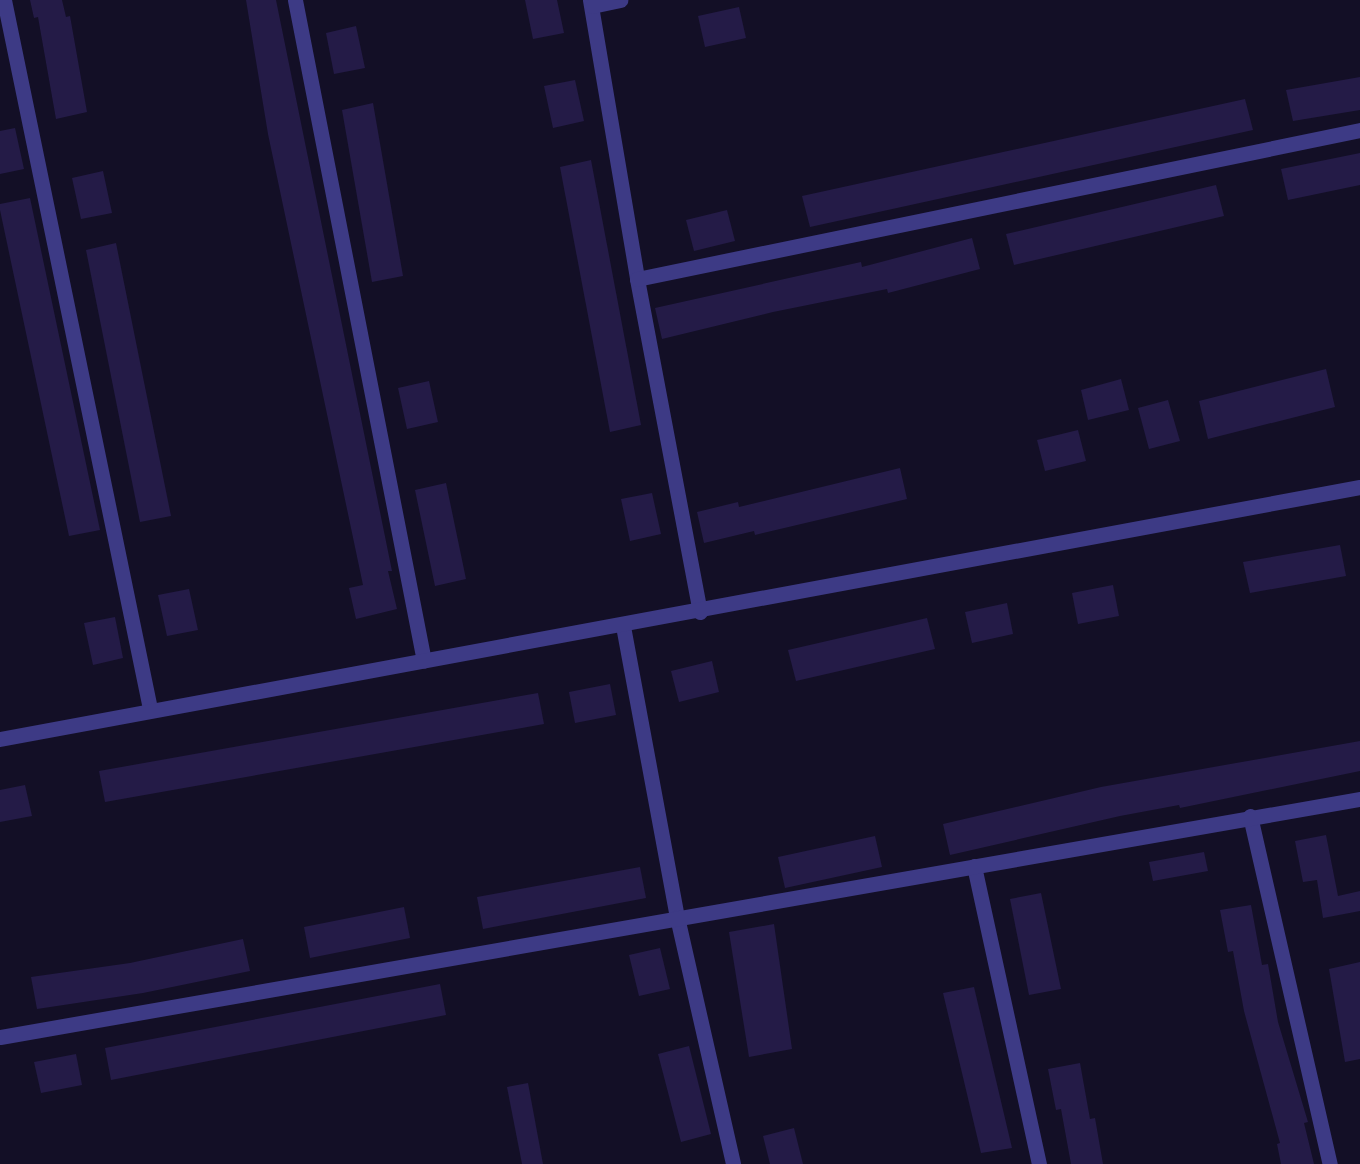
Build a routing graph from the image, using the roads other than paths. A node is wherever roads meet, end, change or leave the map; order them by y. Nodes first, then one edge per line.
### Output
1 (4, 0) edge
2 (296, 0) edge
3 (620, 0) edge
4 (591, 3) edge
5 (1360, 129) edge
6 (637, 279) junction
7 (1360, 487) edge
8 (700, 612) junction
9 (623, 626) junction
10 (423, 661) junction
11 (150, 709) junction
12 (0, 739) edge
13 (1360, 799) edge
14 (1250, 816) junction
15 (974, 866) junction
16 (676, 917) junction
17 (0, 1037) edge
18 (734, 1164) edge
19 (1039, 1164) edge
20 (1330, 1164) edge

1 - 11 street
2 - 10 street
3 - 4 street
4 - 6 street
5 - 6 street
6 - 8 street
7 - 8 street
8 - 9 street
9 - 10 street
9 - 16 street
10 - 11 street
11 - 12 street
13 - 14 street
14 - 15 street
14 - 20 street
15 - 16 street
15 - 19 street
16 - 17 street
16 - 18 street

